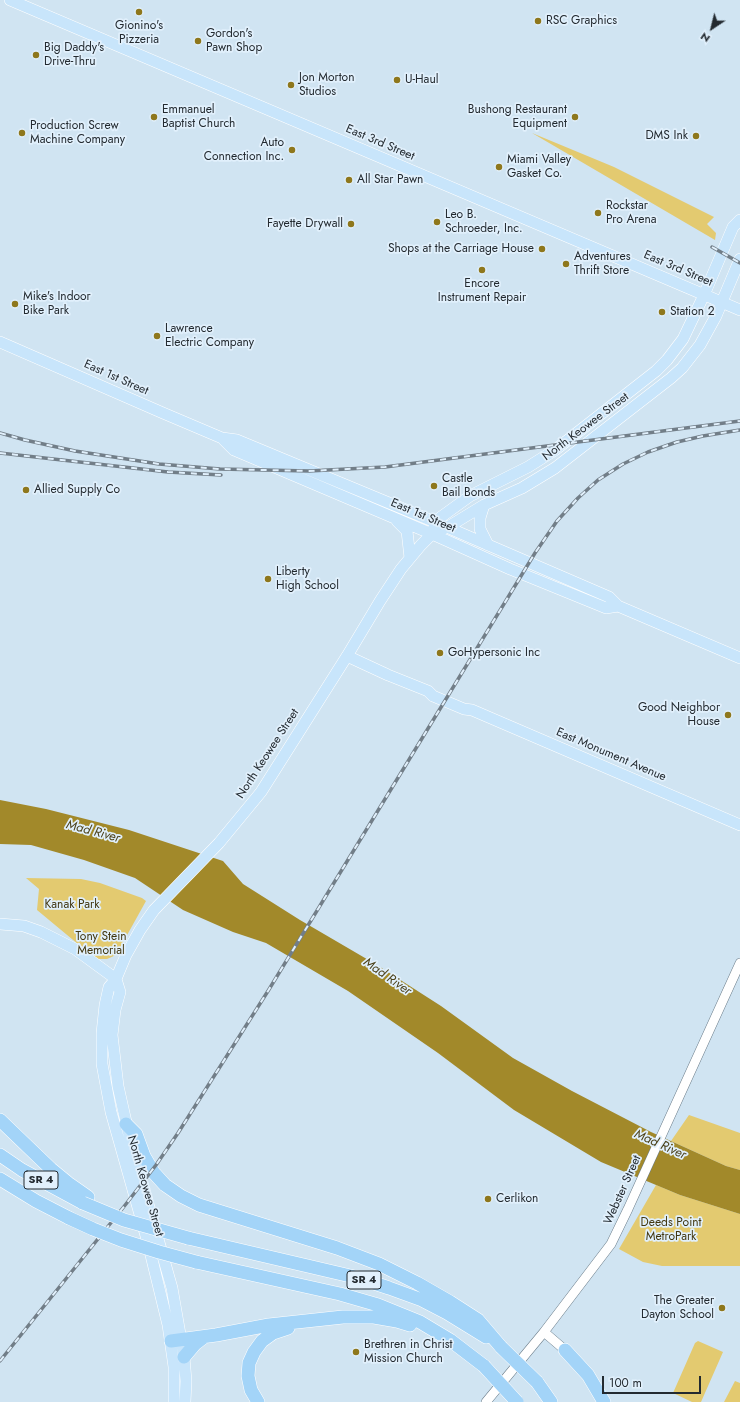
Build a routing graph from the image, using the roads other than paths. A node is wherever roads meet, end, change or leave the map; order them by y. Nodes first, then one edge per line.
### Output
1 (10, 0) edge
2 (740, 220) edge
3 (740, 259) edge
4 (704, 295) junction
5 (722, 302) junction
6 (740, 310) edge
7 (0, 342) edge
8 (222, 438) junction
9 (484, 505) junction
10 (394, 518) junction
11 (436, 522) junction
12 (448, 527) junction
13 (432, 534) junction
14 (488, 544) junction
15 (410, 558) junction
16 (618, 606) junction
17 (347, 656) junction
18 (740, 658) edge
19 (740, 825) edge
20 (0, 924) edge
21 (740, 963) edge
22 (116, 979) junction
23 (0, 1120) edge
24 (126, 1124) junction
25 (0, 1155) edge
26 (0, 1179) edge
27 (85, 1200) junction
28 (310, 1321) junction
29 (431, 1329) junction
30 (544, 1332) junction
31 (204, 1337) junction
32 (176, 1340) junction
33 (501, 1347) junction
34 (565, 1350) joint
35 (184, 1357) junction
36 (588, 1375) junction
37 (174, 1402) edge
38 (185, 1402) edge
39 (258, 1402) edge
40 (486, 1402) edge
41 (517, 1402) edge
42 (551, 1402) edge
43 (604, 1402) edge
44 (612, 1402) edge

1 - 4 main road, East 3rd Street
2 - 4 main road, North Keowee Street
3 - 5 main road, North Keowee Street
4 - 5 main road, East 3rd Street
4 - 11 main road, North Keowee Street
5 - 6 main road, East 3rd Street
5 - 9 main road, North Keowee Street
7 - 8 main road, East 1st Street
8 - 10 main road, East 1st Street
8 - 11 main road, East 1st Street
9 - 12 main road, North Keowee Street
9 - 14 main road
10 - 13 main road, East 1st Street
10 - 15 main road
11 - 12 main road, East 1st Street
11 - 13 main road, North Keowee Street
12 - 13 main road, North Keowee Street
12 - 14 main road, East 1st Street
13 - 15 main road, North Keowee Street
13 - 16 main road, East 1st Street
14 - 16 main road, East 1st Street
15 - 17 main road, North Keowee Street
16 - 18 main road, East 1st Street
17 - 19 main road, East Monument Avenue
17 - 22 main road, North Keowee Street
20 - 22 main road
21 - 30 street, Webster Street
22 - 24 main road, North Keowee Street
22 - 32 main road, North Keowee Street
23 - 27 highway
24 - 32 main road, North Keowee Street
24 - 33 highway
25 - 27 highway, SR 4
26 - 29 highway, SR 4, bridge
27 - 33 highway, SR 4, bridge
28 - 29 highway
28 - 31 highway
28 - 39 highway
29 - 41 highway, SR 4, bridge
30 - 34 street
30 - 40 street, Webster Street
31 - 32 highway
31 - 35 highway
32 - 35 main road, North Keowee Street
32 - 37 main road, North Keowee Street
33 - 42 highway, SR 4, bridge
34 - 36 highway
35 - 38 main road, North Keowee Street
36 - 43 highway
36 - 44 highway

